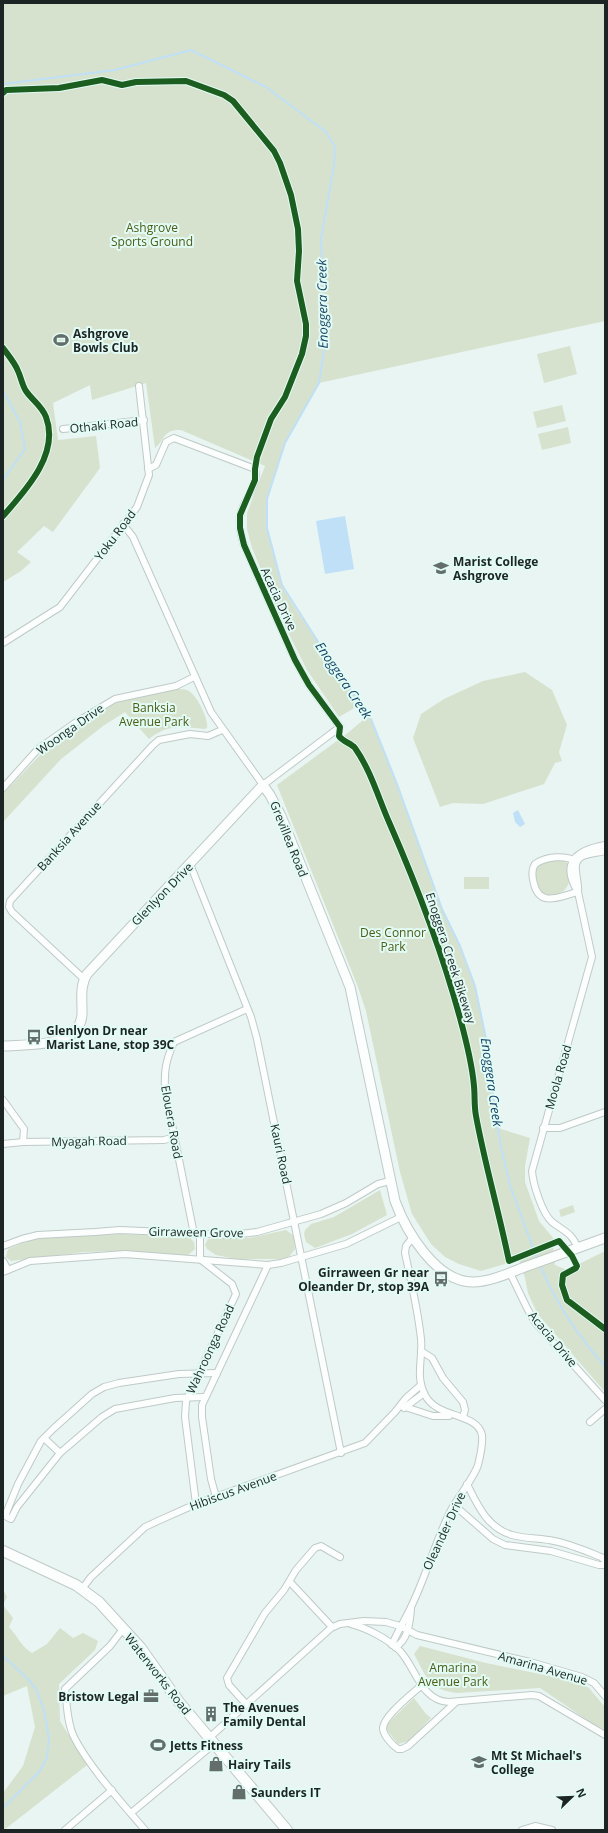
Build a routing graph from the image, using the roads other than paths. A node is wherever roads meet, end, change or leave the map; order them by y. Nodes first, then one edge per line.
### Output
1 (139, 386) dead end
2 (144, 420) junction
3 (63, 429) dead end
4 (148, 468) junction
5 (123, 524) junction
6 (3, 643) edge
7 (194, 677) junction
8 (340, 727) joint
9 (222, 730) junction
10 (263, 785) junction
11 (3, 788) edge
12 (605, 845) edge
13 (605, 851) edge
14 (575, 860) junction
15 (190, 864) junction
16 (578, 892) junction
17 (84, 979) junction
18 (247, 1009) junction
19 (3, 1046) edge
20 (3, 1100) edge
21 (605, 1112) edge
22 (543, 1128) junction
23 (175, 1138) junction
24 (24, 1142) junction
25 (3, 1144) edge
26 (390, 1181) junction
27 (401, 1217) junction
28 (295, 1222) junction
29 (197, 1234) junction
30 (414, 1237) junction
31 (605, 1238) edge
32 (3, 1246) edge
33 (578, 1248) junction
34 (302, 1258) junction
35 (200, 1259) junction
36 (3, 1261) edge
37 (268, 1265) junction
38 (5, 1271) edge
39 (510, 1273) junction
40 (421, 1351) junction
41 (199, 1373) junction
42 (217, 1373) junction
43 (421, 1385) junction
44 (424, 1392) junction
45 (188, 1397) junction
46 (204, 1397) junction
47 (605, 1400) edge
48 (405, 1407) junction
49 (605, 1409) edge
50 (395, 1412) junction
51 (460, 1417) junction
52 (590, 1422) dead end
53 (44, 1438) junction
54 (60, 1453) junction
55 (341, 1453) junction
56 (467, 1484) junction
57 (13, 1496) junction
58 (25, 1497) junction
59 (216, 1497) junction
60 (196, 1504) junction
61 (454, 1505) junction
62 (3, 1550) edge
63 (340, 1557) dead end
64 (605, 1560) edge
65 (605, 1565) edge
66 (290, 1582) junction
67 (82, 1589) junction
68 (411, 1608) junction
69 (348, 1624) junction
70 (400, 1626) junction
71 (332, 1627) junction
72 (124, 1629) junction
73 (407, 1630) junction
74 (394, 1646) junction
75 (422, 1686) junction
76 (605, 1696) edge
77 (456, 1702) junction
78 (246, 1704) junction
79 (605, 1736) edge
80 (212, 1741) junction
81 (112, 1790) junction
82 (131, 1813) junction
83 (65, 1830) edge
84 (145, 1830) edge
85 (287, 1830) edge
86 (522, 1830) edge
87 (552, 1830) edge

1 - 2 street, Yoku Road
2 - 3 street, Othaki Road
2 - 4 street, Yoku Road
4 - 5 street, Yoku Road
4 - 8 street, Acacia Drive
5 - 6 street, Yoku Road
5 - 7 street, Grevillea Road
7 - 9 street, Grevillea Road
7 - 11 street, Woonga Drive
8 - 10 street, Glenlyon Drive
9 - 10 street, Grevillea Road
9 - 17 street, Banksia Avenue
10 - 15 street, Glenlyon Drive
10 - 26 street, Grevillea Road
12 - 14 street
13 - 14 street
14 - 16 street, Moola Road
14 - 16 street
15 - 17 street, Glenlyon Drive
15 - 18 street, Kauri Road
16 - 22 street, Moola Road
17 - 19 street
18 - 23 street, Elouera Road
18 - 28 street, Kauri Road
20 - 24 street
21 - 22 street
22 - 33 street, Moola Road
23 - 24 street, Myagah Road
23 - 29 street, Elouera Road
24 - 25 street, Myagah Road
26 - 27 street
26 - 28 street, Girraween Grove
27 - 30 street
27 - 34 street, Girraween Grove
28 - 29 street, Girraween Grove
28 - 34 street, Kauri Road
29 - 32 street, Girraween Grove
29 - 35 street, Elouera Road
30 - 39 street
30 - 40 street, Oleander Drive
31 - 33 street
33 - 39 street
34 - 37 street, Girraween Grove
34 - 55 street, Kauri Road
35 - 37 street, Girraween Grove
35 - 38 street, Girraween Grove
35 - 41 street, Wahroonga Road
36 - 38 street, Girraween Grove
37 - 42 street, Wahroonga Road
39 - 47 street, Acacia Drive
40 - 43 street, Oleander Drive
40 - 51 street
41 - 42 street
41 - 45 street, Wahroonga Road
41 - 53 street
42 - 46 street, Wahroonga Road
43 - 44 street, Oleander Drive
43 - 50 street, Hibiscus Avenue
44 - 48 street, Hibiscus Avenue
44 - 51 street, Oleander Drive
45 - 46 street
45 - 54 street
45 - 60 street, Wahroonga Road
46 - 59 street, Wahroonga Road
48 - 50 street, Hibiscus Avenue
48 - 51 street
49 - 52 street
50 - 55 street, Hibiscus Avenue
51 - 56 street, Oleander Drive
53 - 54 street
53 - 57 street
54 - 58 street
55 - 59 street, Hibiscus Avenue
56 - 61 street, Oleander Drive
56 - 64 street
57 - 58 street
57 - 58 street
59 - 60 street, Hibiscus Avenue
60 - 67 street, Hibiscus Avenue
61 - 65 street
61 - 68 street, Oleander Drive
62 - 67 main road, Waterworks Road
63 - 66 street
66 - 71 street
66 - 78 street
67 - 72 main road, Waterworks Road
68 - 70 street, Oleander Drive
68 - 73 street, Oleander Drive
69 - 70 street
69 - 71 street
69 - 74 street
70 - 73 street, Amarina Avenue
70 - 74 street, Oleander Drive
71 - 78 street
72 - 80 main road, Waterworks Road
72 - 81 street
73 - 74 street, Oleander Drive
73 - 76 street, Amarina Avenue
74 - 75 street
75 - 77 street
75 - 77 street
77 - 79 street
78 - 80 street
80 - 82 street
80 - 85 main road, Waterworks Road
81 - 82 street
81 - 83 street
82 - 84 street
86 - 87 street

